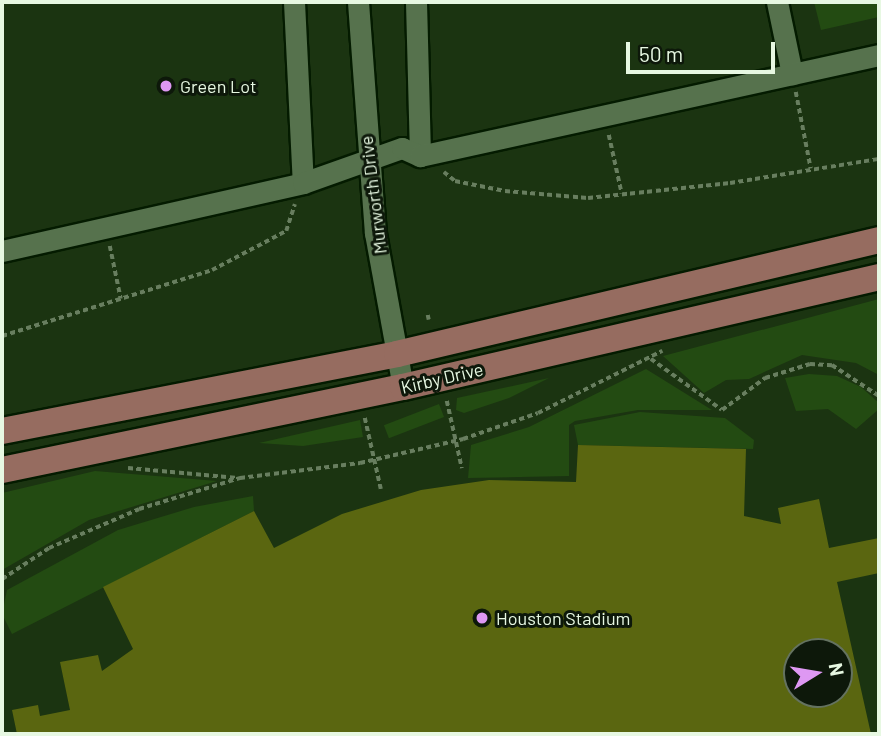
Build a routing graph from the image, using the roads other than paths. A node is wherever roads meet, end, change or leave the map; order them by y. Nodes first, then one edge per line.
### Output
1 (294, 2) edge
2 (358, 2) edge
3 (416, 2) edge
4 (777, 2) edge
5 (879, 55) edge
6 (792, 74) junction
7 (421, 156) junction
8 (367, 158) junction
9 (303, 183) junction
10 (879, 240) edge
11 (2, 251) edge
12 (830, 251) junction
13 (879, 277) edge
14 (838, 287) junction
15 (397, 354) junction
16 (403, 387) junction
17 (4, 430) edge
18 (7, 468) edge

1 - 9 street
2 - 8 street, Murworth Drive
3 - 7 street
4 - 6 street
5 - 6 street
6 - 7 street
7 - 8 street
8 - 9 street
8 - 15 street, Murworth Drive
9 - 11 street
10 - 12 main road, Kirby Drive
12 - 14 main road
12 - 15 main road, Kirby Drive
13 - 14 main road, Kirby Drive
14 - 16 main road, Kirby Drive
15 - 16 street, Murworth Drive
15 - 17 main road, Kirby Drive
16 - 18 main road, Kirby Drive
17 - 18 main road

